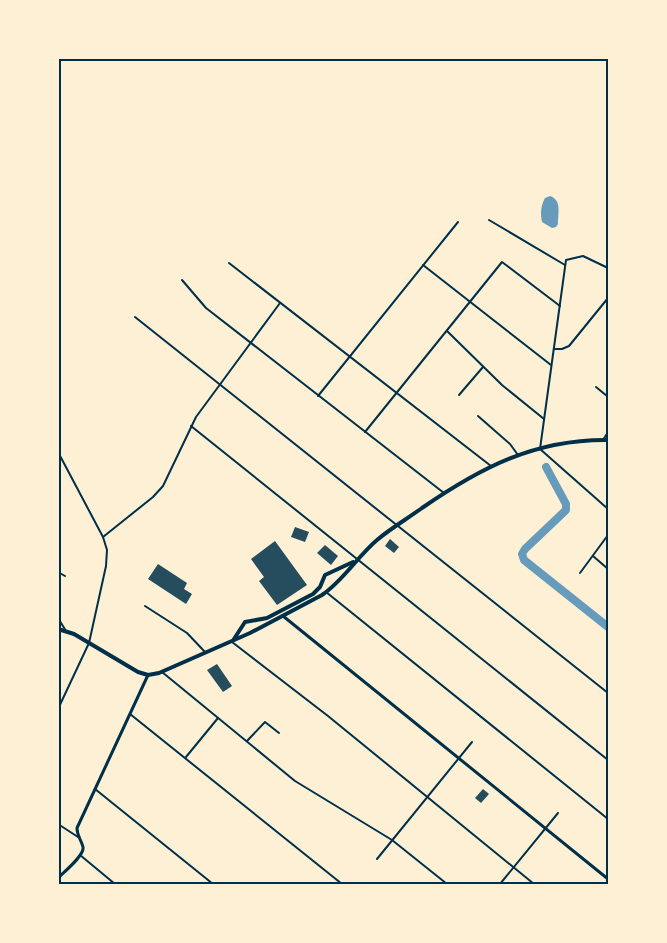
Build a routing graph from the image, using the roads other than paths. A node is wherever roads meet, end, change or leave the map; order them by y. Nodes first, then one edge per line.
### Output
1 (489, 220) dead end
2 (458, 222) dead end
3 (229, 262) dead end
4 (423, 265) junction
5 (565, 265) junction
6 (609, 268) edge
7 (182, 280) dead end
8 (609, 298) edge
9 (470, 302) junction
10 (281, 303) junction
11 (560, 306) junction
12 (135, 317) dead end
13 (447, 331) junction
14 (251, 343) junction
15 (554, 349) junction
16 (350, 356) junction
17 (551, 365) junction
18 (483, 367) junction
19 (220, 384) junction
20 (596, 387) dead end
21 (397, 393) junction
22 (459, 395) dead end
23 (318, 396) junction
24 (609, 402) edge
25 (478, 416) dead end
26 (544, 419) junction
27 (191, 426) junction
28 (365, 432) junction
29 (609, 432) edge
30 (603, 440) junction
31 (609, 440) edge
32 (540, 449) junction
33 (58, 452) edge
34 (518, 455) junction
35 (491, 466) junction
36 (444, 493) junction
37 (609, 510) edge
38 (397, 525) junction
39 (609, 535) edge
40 (103, 537) junction
41 (593, 556) junction
42 (358, 559) junction
43 (609, 569) edge
44 (58, 572) edge
45 (327, 573) junction
46 (580, 573) dead end
47 (65, 576) dead end
48 (336, 583) junction
49 (326, 592) junction
50 (145, 606) dead end
51 (283, 616) junction
52 (58, 618) edge
53 (243, 624) junction
54 (58, 629) edge
55 (66, 631) junction
56 (250, 633) junction
57 (232, 640) junction
58 (89, 642) junction
59 (205, 652) junction
60 (162, 672) junction
61 (148, 675) junction
62 (609, 693) edge
63 (58, 696) edge
64 (63, 699) junction
65 (58, 709) edge
66 (130, 714) junction
67 (218, 718) junction
68 (279, 733) dead end
69 (247, 741) junction
70 (472, 742) dead end
71 (186, 758) junction
72 (458, 758) junction
73 (609, 760) edge
74 (95, 789) junction
75 (427, 797) junction
76 (558, 813) dead end
77 (609, 819) edge
78 (58, 824) edge
79 (546, 828) junction
80 (78, 837) junction
81 (392, 840) junction
82 (80, 855) junction
83 (377, 859) dead end
84 (513, 868) junction
85 (59, 876) edge
86 (609, 879) edge
87 (115, 885) edge
88 (213, 885) edge
89 (342, 885) edge
90 (447, 885) edge
91 (500, 885) edge
92 (534, 885) edge

1 - 5 street
2 - 4 street
3 - 10 street
4 - 9 street
4 - 16 street
5 - 6 street
5 - 11 street
7 - 14 street
8 - 15 street
9 - 11 street
9 - 13 street
9 - 17 street
10 - 14 street
10 - 16 street
11 - 15 street
12 - 19 street
13 - 18 street
13 - 21 street
14 - 19 street
14 - 23 street
15 - 17 street
16 - 21 street
16 - 23 street
17 - 26 street
18 - 22 street
18 - 26 street
19 - 27 street
19 - 38 street
20 - 24 street
21 - 28 street
21 - 35 street
23 - 28 street
25 - 34 street
26 - 32 street
27 - 40 street
27 - 42 street
28 - 36 street
29 - 30 street
30 - 31 main road
30 - 32 main road
32 - 34 main road
32 - 37 street
33 - 40 street
34 - 35 main road
35 - 36 main road
36 - 38 main road
38 - 42 main road
38 - 62 street
39 - 41 street
40 - 58 street
41 - 43 street
41 - 46 street
42 - 45 main road
42 - 48 main road
42 - 73 street
44 - 47 street
45 - 48 main road
45 - 53 main road
48 - 49 main road
49 - 51 main road
49 - 77 street
50 - 59 street
51 - 56 main road
51 - 72 street
52 - 55 street
53 - 56 main road
53 - 57 main road
54 - 55 main road
55 - 58 main road
56 - 57 main road
57 - 59 main road
57 - 75 street
58 - 61 main road
58 - 64 street
59 - 60 main road
60 - 61 main road
60 - 67 street
61 - 66 street
63 - 64 street
64 - 65 street
66 - 71 street
66 - 74 street
67 - 69 street
67 - 71 street
68 - 69 street
69 - 81 street
70 - 72 street
71 - 89 street
72 - 75 street
72 - 79 street
74 - 80 street
74 - 88 street
75 - 81 street
75 - 84 street
76 - 79 street
78 - 80 street
79 - 84 street
79 - 86 street
80 - 82 street
81 - 83 street
81 - 90 street
82 - 85 street
82 - 87 street
84 - 91 street
84 - 92 street

